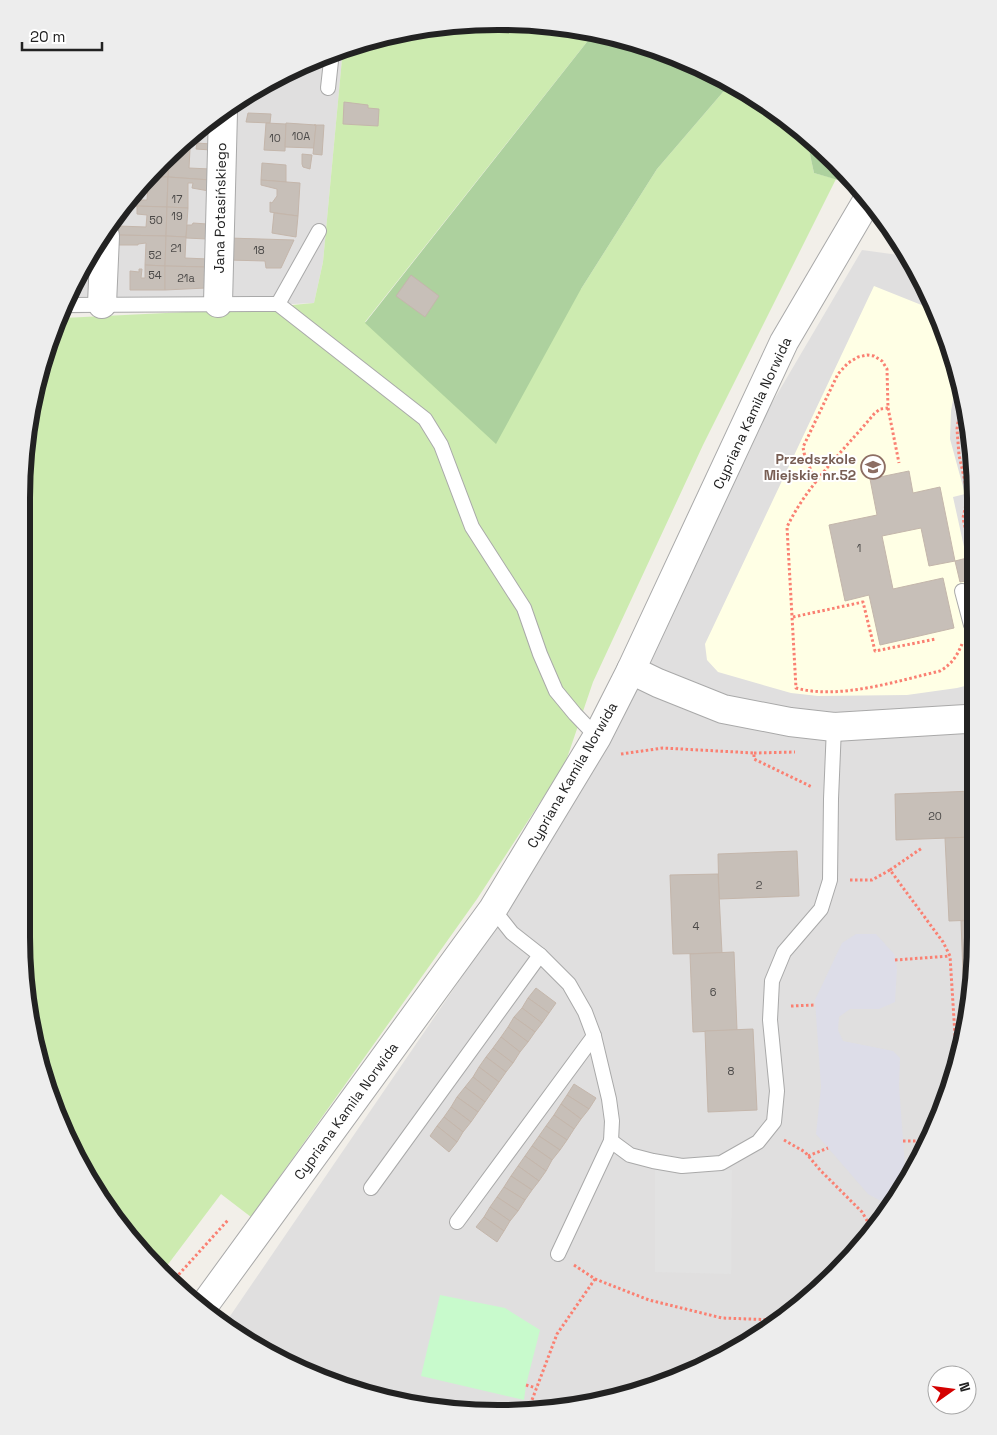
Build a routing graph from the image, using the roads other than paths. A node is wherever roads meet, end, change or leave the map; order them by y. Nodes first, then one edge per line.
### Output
1 (331, 61) edge
2 (328, 88) dead end
3 (223, 120) edge
4 (864, 206) edge
5 (318, 231) dead end
6 (105, 245) edge
7 (102, 304) junction
8 (218, 304) junction
9 (278, 304) junction
10 (72, 305) edge
11 (962, 591) dead end
12 (967, 608) edge
13 (631, 670) junction
14 (967, 720) edge
15 (834, 728) junction
16 (597, 738) junction
17 (493, 910) junction
18 (540, 955) junction
19 (594, 1036) junction
20 (611, 1141) junction
21 (371, 1188) dead end
22 (457, 1222) dead end
23 (558, 1254) road end
24 (206, 1302) edge

1 - 2 lane
3 - 8 street, Jana Potasińskiego
4 - 13 street, Cypriana Kamila Norwida
5 - 9 lane
6 - 7 street
7 - 8 lane
7 - 10 lane
8 - 9 lane
9 - 16 lane
11 - 12 lane
13 - 15 street
13 - 16 street, Cypriana Kamila Norwida
14 - 15 street
15 - 20 lane
16 - 17 street, Cypriana Kamila Norwida
17 - 18 lane
17 - 24 street, Cypriana Kamila Norwida
18 - 19 lane
18 - 21 lane
19 - 20 lane
19 - 22 lane
20 - 23 lane

